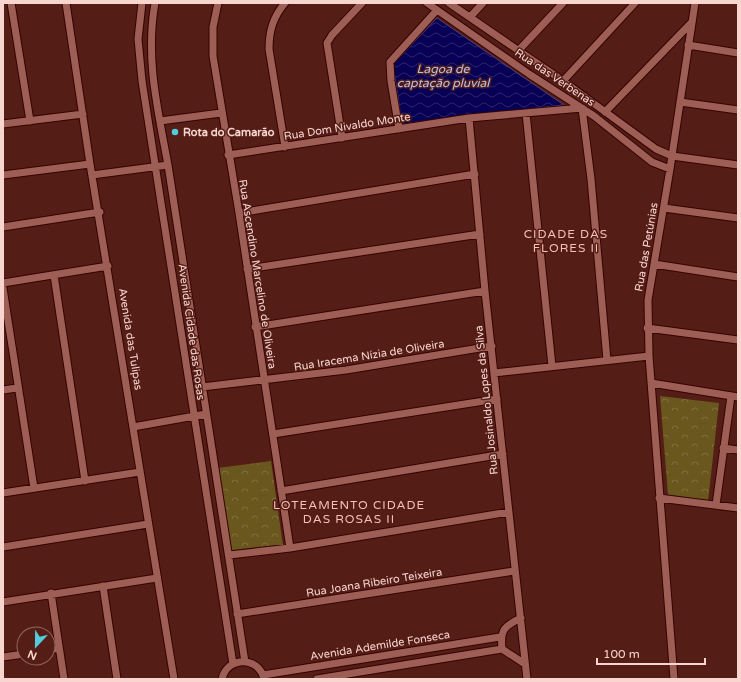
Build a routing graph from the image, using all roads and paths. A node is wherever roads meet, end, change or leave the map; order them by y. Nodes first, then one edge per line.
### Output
1 (11, 3) edge
2 (66, 3) edge
3 (142, 3) edge
4 (155, 3) edge
5 (218, 3) edge
6 (285, 3) edge
7 (362, 3) edge
8 (427, 3) edge
9 (449, 3) edge
10 (483, 3) edge
11 (563, 3) edge
12 (635, 3) edge
13 (695, 3) edge
14 (437, 10) junction
15 (470, 17) junction
16 (692, 22) junction
17 (688, 45) junction
18 (518, 51) junction
19 (738, 53) edge
20 (563, 81) junction
21 (588, 100) junction
22 (680, 102) junction
23 (582, 108) junction
24 (738, 110) edge
25 (605, 112) junction
26 (221, 113) junction
27 (526, 113) junction
28 (84, 114) junction
29 (469, 118) junction
30 (30, 121) junction
31 (160, 121) junction
32 (3, 124) edge
33 (399, 129) junction
34 (342, 138) junction
35 (285, 147) junction
36 (228, 155) junction
37 (672, 156) junction
38 (90, 164) junction
39 (738, 164) edge
40 (168, 165) junction
41 (155, 167) junction
42 (670, 169) junction
43 (475, 174) junction
44 (3, 175) edge
45 (92, 175) junction
46 (664, 208) junction
47 (100, 212) junction
48 (239, 213) junction
49 (738, 218) edge
50 (3, 227) edge
51 (480, 234) junction
52 (654, 264) junction
53 (108, 266) junction
54 (247, 269) junction
55 (54, 275) junction
56 (738, 277) edge
57 (3, 283) edge
58 (3, 288) edge
59 (486, 291) junction
60 (255, 327) junction
61 (647, 328) junction
62 (6, 336) edge
63 (738, 340) edge
64 (492, 346) junction
65 (648, 356) junction
66 (607, 360) junction
67 (552, 366) junction
68 (494, 373) junction
69 (264, 381) junction
70 (651, 383) junction
71 (17, 388) junction
72 (202, 388) junction
73 (3, 390) edge
74 (735, 396) edge
75 (497, 399) junction
76 (206, 414) junction
77 (193, 415) junction
78 (133, 426) junction
79 (273, 434) junction
80 (723, 448) junction
81 (738, 450) edge
82 (503, 454) junction
83 (140, 472) junction
84 (85, 480) junction
85 (34, 488) junction
86 (281, 491) junction
87 (3, 492) edge
88 (659, 498) junction
89 (716, 505) junction
90 (738, 508) edge
91 (509, 512) junction
92 (148, 524) junction
93 (3, 547) edge
94 (290, 548) junction
95 (229, 555) junction
96 (514, 571) junction
97 (157, 578) junction
98 (103, 586) junction
99 (50, 594) junction
100 (3, 602) edge
101 (237, 614) junction
102 (521, 618) junction
103 (500, 637) junction
104 (59, 648) junction
105 (56, 649) edge
106 (502, 649) junction
107 (16, 655) edge
108 (3, 657) edge
109 (245, 662) junction
110 (233, 664) junction
111 (525, 664) junction
112 (264, 677) edge
113 (64, 679) edge
114 (117, 679) edge
115 (174, 679) edge
116 (222, 679) edge
117 (317, 679) edge
118 (527, 679) edge
119 (674, 679) edge

1 - 30 street
2 - 28 street, Avenida das Tulipas
3 - 41 street, Avenida Cidade das Rosas
4 - 31 street, Avenida Cidade das Rosas
5 - 26 street, Rua Ascendino Marcelino de Oliveira
6 - 35 street
7 - 34 street
8 - 14 street, Rua das Verbenas
9 - 15 street, Rua das Verbenas
10 - 15 street
11 - 18 street
12 - 20 street
13 - 16 street, Rua das Petúnias
14 - 23 street, Rua das Verbenas
14 - 33 street
15 - 18 street, Rua das Verbenas
16 - 17 street, Rua das Petúnias
16 - 25 street
17 - 19 street
17 - 22 street, Rua das Petúnias
18 - 20 street, Rua das Verbenas
20 - 21 street, Rua das Verbenas
21 - 23 street
21 - 25 street, Rua das Verbenas
22 - 24 street
22 - 37 street, Rua das Petúnias
23 - 27 street, Rua Dom Nivaldo Monte
23 - 42 street, Rua das Verbenas
23 - 66 street
25 - 37 street, Rua das Verbenas
26 - 31 street
26 - 36 street, Rua Ascendino Marcelino de Oliveira
27 - 29 street, Rua Dom Nivaldo Monte
27 - 67 street
28 - 30 street
28 - 38 street, Avenida das Tulipas
29 - 33 street, Rua Dom Nivaldo Monte
29 - 43 street, Rua Josinaldo Lopes da Silva
30 - 32 street
31 - 40 street, Avenida Cidade das Rosas
33 - 34 street, Rua Dom Nivaldo Monte
34 - 35 street, Rua Dom Nivaldo Monte
35 - 36 street, Rua Dom Nivaldo Monte
36 - 48 street, Rua Ascendino Marcelino de Oliveira
37 - 39 street, Rua das Verbenas
37 - 42 street, Rua das Petúnias
38 - 44 street
38 - 45 street, Avenida das Tulipas
40 - 41 street
40 - 72 street, Avenida Cidade das Rosas
41 - 45 street
41 - 77 street, Avenida Cidade das Rosas
42 - 46 street, Rua das Petúnias
43 - 48 street
43 - 51 street, Rua Josinaldo Lopes da Silva
45 - 47 street, Avenida das Tulipas
46 - 49 street
46 - 52 street, Rua das Petúnias
47 - 50 street
47 - 53 street, Avenida das Tulipas
48 - 54 street, Rua Ascendino Marcelino de Oliveira
51 - 54 street
51 - 59 street, Rua Josinaldo Lopes da Silva
52 - 56 street
52 - 61 street, Rua das Petúnias
53 - 55 street
53 - 78 street, Avenida das Tulipas
54 - 60 street, Rua Ascendino Marcelino de Oliveira
55 - 57 street
55 - 84 street
58 - 62 street
59 - 60 street
59 - 64 street, Rua Josinaldo Lopes da Silva
60 - 69 street, Rua Ascendino Marcelino de Oliveira
61 - 63 street
61 - 65 street, Rua das Petúnias
62 - 71 street
64 - 68 street, Rua Josinaldo Lopes da Silva
64 - 69 street, Rua Iracema Nízia de Oliveira
65 - 66 street
65 - 70 street, Rua das Petúnias
66 - 67 street
67 - 68 street
68 - 75 street, Rua Josinaldo Lopes da Silva
69 - 72 street, Rua Iracema Nízia de Oliveira
69 - 79 street, Rua Ascendino Marcelino de Oliveira
70 - 74 street
70 - 88 street, Rua das Petúnias
71 - 73 street
71 - 85 street
72 - 76 street, Avenida Cidade das Rosas
74 - 80 street
75 - 79 street
75 - 82 street, Rua Josinaldo Lopes da Silva
76 - 77 street
76 - 95 street, Avenida Cidade das Rosas
77 - 78 street
77 - 110 street, Avenida Cidade das Rosas
78 - 83 street, Avenida das Tulipas
79 - 86 street, Rua Ascendino Marcelino de Oliveira
80 - 81 street
80 - 89 street
82 - 86 street
82 - 91 street, Rua Josinaldo Lopes da Silva
83 - 84 street
83 - 92 street, Avenida das Tulipas
84 - 85 street
85 - 87 street
86 - 94 street, Rua Ascendino Marcelino de Oliveira
88 - 89 street
88 - 119 street, Rua das Petúnias
89 - 90 street
91 - 94 street
91 - 96 street, Rua Josinaldo Lopes da Silva
92 - 93 street
92 - 97 street, Avenida das Tulipas
94 - 95 street
95 - 101 street, Avenida Cidade das Rosas
96 - 101 street, Rua Joana Ribeiro Teixeira
96 - 102 street, Rua Josinaldo Lopes da Silva
97 - 98 street
97 - 115 street, Avenida das Tulipas
98 - 99 street
98 - 114 street
99 - 100 street
99 - 104 street
101 - 109 street, Avenida Cidade das Rosas
102 - 103 street
102 - 111 street, Rua Josinaldo Lopes da Silva
103 - 106 street
103 - 112 street, Avenida Ademilde Fonseca
104 - 105 street
104 - 113 street
106 - 111 street
106 - 117 street
107 - 108 street
109 - 110 street
109 - 112 street
110 - 116 street
111 - 118 street, Rua Josinaldo Lopes da Silva

